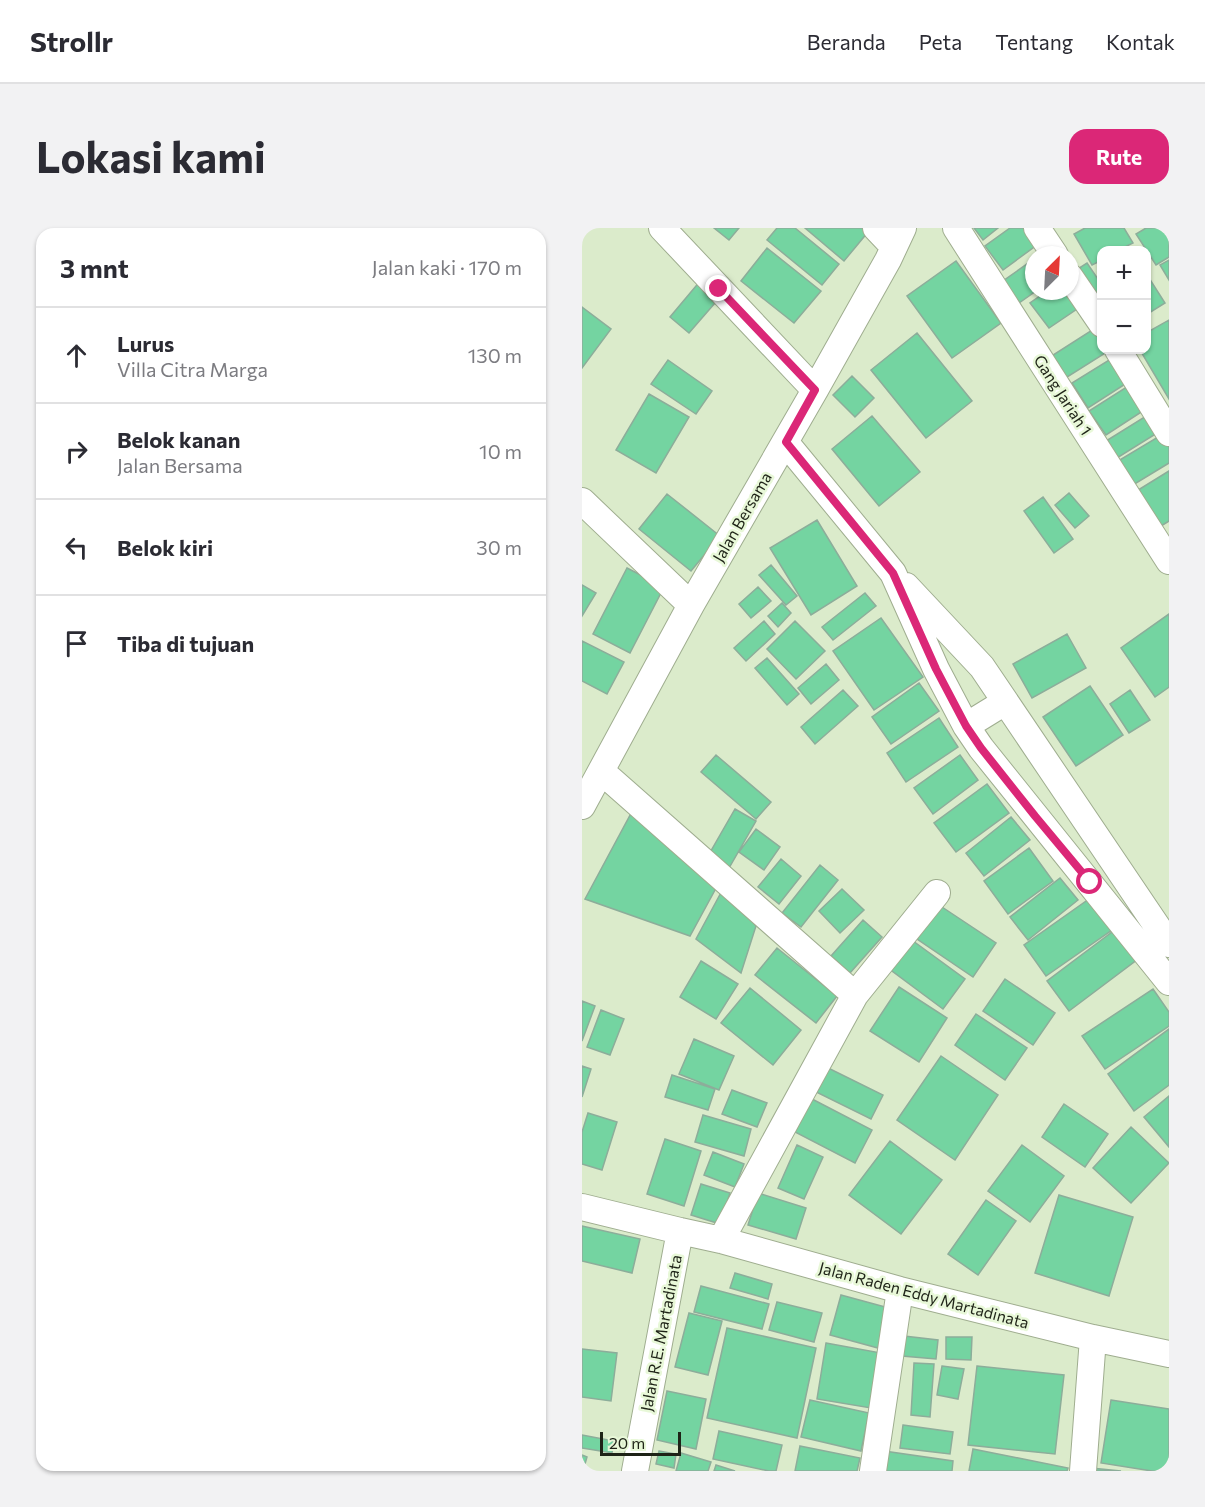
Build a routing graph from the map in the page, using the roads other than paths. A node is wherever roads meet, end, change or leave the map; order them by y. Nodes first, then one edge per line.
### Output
1 (662, 228) edge
2 (876, 228) edge
3 (956, 228) edge
4 (1037, 228) edge
5 (899, 238) edge
6 (1049, 246) edge
7 (1079, 291) edge
8 (1097, 318) edge
9 (1120, 354) edge
10 (815, 390) junction
11 (1169, 433) edge
12 (786, 442) junction
13 (582, 501) edge
14 (1169, 561) edge
15 (893, 573) junction
16 (691, 605) junction
17 (1005, 702) junction
18 (966, 726) junction
19 (601, 771) junction
20 (582, 806) edge
21 (937, 893) dead end
22 (1169, 944) edge
23 (1169, 982) edge
24 (855, 995) junction
25 (582, 1207) edge
26 (680, 1231) junction
27 (721, 1240) junction
28 (900, 1290) junction
29 (1093, 1338) junction
30 (1169, 1354) edge
31 (635, 1471) edge
32 (873, 1471) edge
33 (1083, 1471) edge

1 - 10 street
2 - 5 street
3 - 14 street, Gang Jariah 1
4 - 6 street
5 - 10 street, Jalan Bersama
7 - 8 street
9 - 11 street
10 - 12 street, Jalan Bersama
12 - 15 street
12 - 16 street, Jalan Bersama
13 - 16 street
15 - 17 street
15 - 18 street
16 - 19 street, Jalan Bersama
17 - 18 street
17 - 22 street
18 - 23 street
19 - 20 street, Jalan Bersama
19 - 24 street
21 - 24 street
24 - 27 street
25 - 26 street, Jalan Raden Eddy Martadinata
26 - 27 street, Jalan Raden Eddy Martadinata
26 - 31 street, Jalan R.E. Martadinata
27 - 28 street, Jalan Raden Eddy Martadinata
28 - 29 street, Jalan Raden Eddy Martadinata
28 - 32 street
29 - 30 street, Jalan Raden Eddy Martadinata
29 - 33 street

